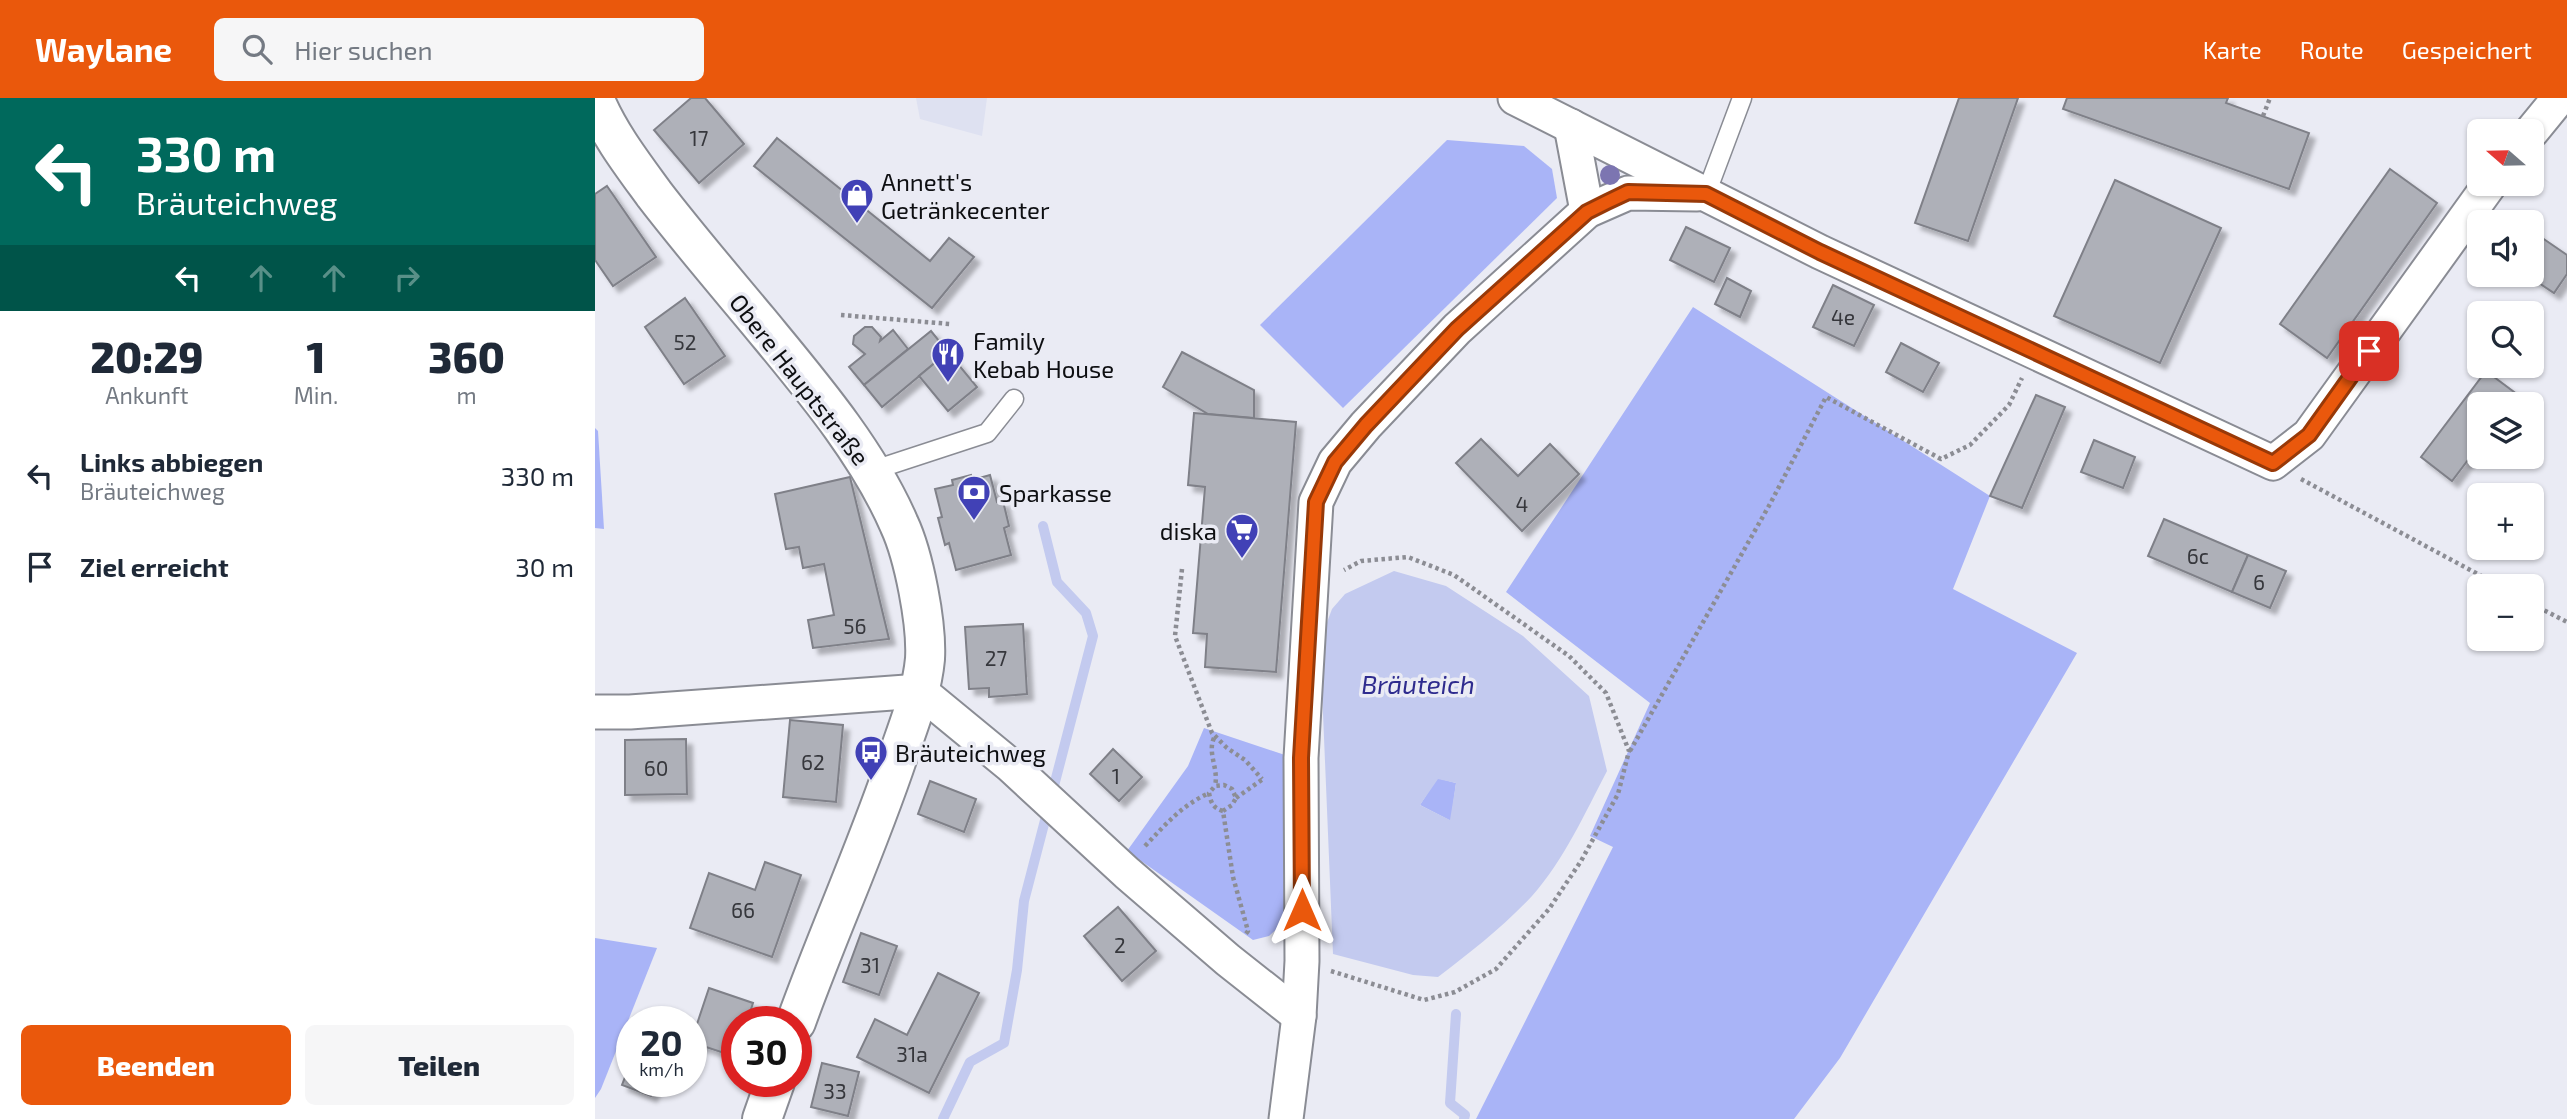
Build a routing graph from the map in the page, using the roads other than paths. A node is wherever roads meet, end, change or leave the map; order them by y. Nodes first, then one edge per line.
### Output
1 (1515, 98) edge
2 (1742, 98) edge
3 (2559, 98) edge
4 (595, 100) edge
5 (2542, 119) edge
6 (1571, 127) junction
7 (1706, 194) junction
8 (2481, 196) edge
9 (1587, 212) junction
10 (1014, 399) dead end
11 (871, 471) junction
12 (920, 691) junction
13 (595, 712) edge
14 (802, 1006) edge
15 (1299, 1016) junction
16 (769, 1097) edge
17 (761, 1119) edge
18 (1286, 1119) edge

1 - 6 street
2 - 7 lane
3 - 5 street
4 - 11 street, Obere Hauptstraße
6 - 7 street
6 - 9 street
7 - 8 street
7 - 9 street
9 - 15 street
10 - 11 lane
11 - 12 street, Obere Hauptstraße
12 - 13 street
12 - 14 street, Obere Hauptstraße
12 - 15 street
15 - 18 street
16 - 17 street

